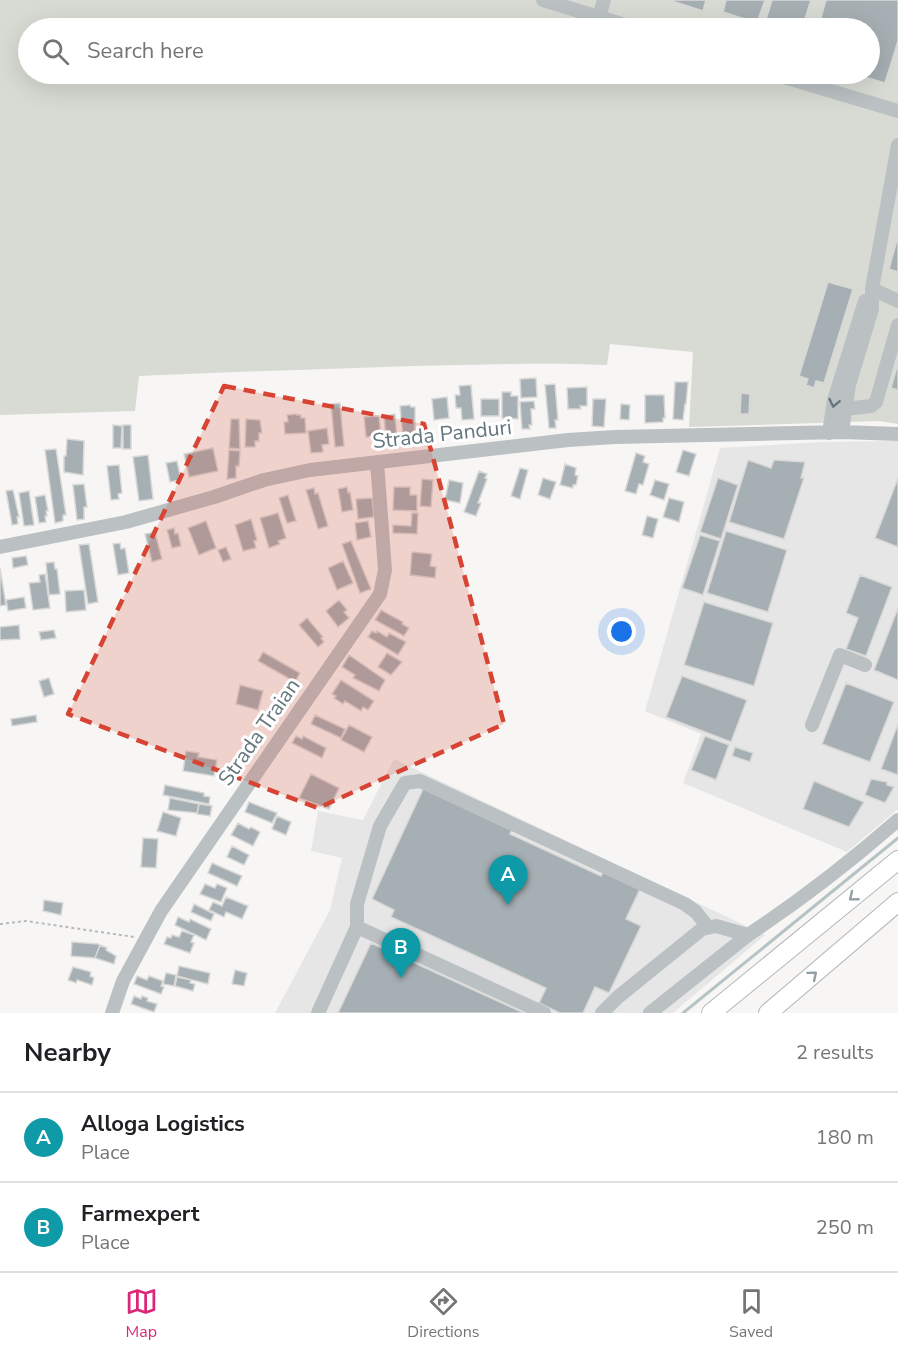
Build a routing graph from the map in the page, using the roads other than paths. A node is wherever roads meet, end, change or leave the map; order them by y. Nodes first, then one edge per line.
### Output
1 (543, 0) edge
2 (604, 0) edge
3 (599, 17) junction
4 (602, 18) edge
5 (808, 84) edge
6 (898, 111) edge
7 (897, 154) edge
8 (872, 289) junction
9 (898, 301) edge
10 (898, 325) edge
11 (845, 409) junction
12 (835, 432) junction
13 (898, 434) edge
14 (377, 462) junction
15 (0, 546) edge
16 (865, 665) dead end
17 (812, 725) dead end
18 (898, 820) edge
19 (898, 860) edge
20 (898, 902) edge
21 (357, 927) junction
22 (708, 927) junction
23 (748, 935) junction
24 (112, 1013) edge
25 (318, 1013) edge
26 (544, 1013) edge
27 (602, 1013) edge
28 (650, 1013) edge
29 (711, 1013) edge
30 (768, 1013) edge

1 - 3 street
2 - 3 street
3 - 4 street
5 - 6 street
7 - 8 street
8 - 9 street
8 - 11 street
8 -> 12 street
10 - 11 street
11 - 12 street
12 - 13 street, Strada Panduri
12 - 14 street, Strada Panduri
14 - 15 street, Strada Panduri
14 - 24 street, Strada Traian
16 - 17 street
18 - 23 street
19 -> 29 main road
30 -> 20 main road
21 - 22 street
21 - 25 street
21 - 26 street
22 - 23 street
22 - 27 street
23 - 28 street

